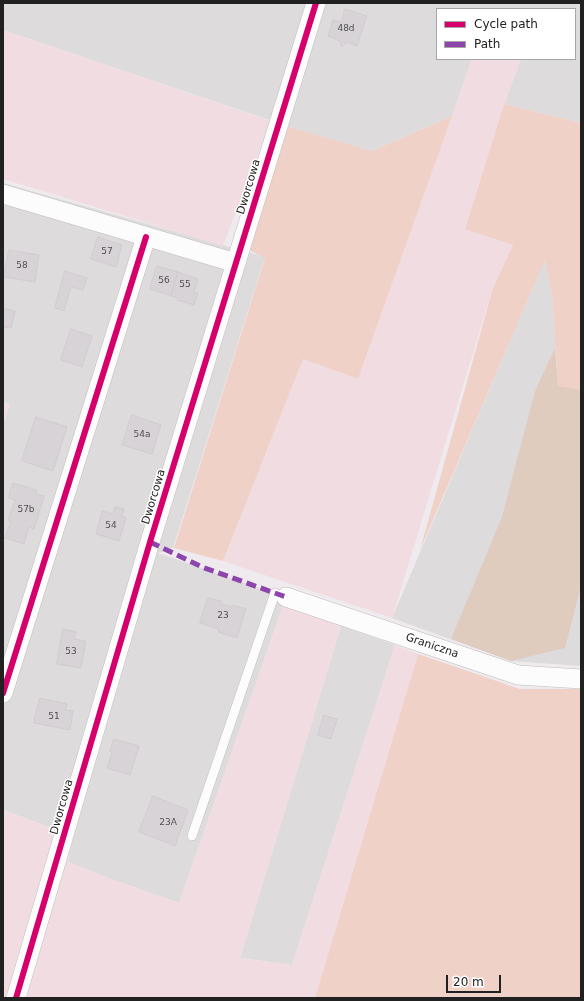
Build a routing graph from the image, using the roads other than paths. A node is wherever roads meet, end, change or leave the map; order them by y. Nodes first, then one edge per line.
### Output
1 (316, 3) edge
2 (3, 194) edge
3 (146, 237) junction
4 (236, 263) junction
5 (280, 595) joint
6 (581, 680) edge
7 (3, 693) edge
8 (192, 836) dead end
9 (16, 998) edge

1 - 4 street, Dworcowa
2 - 3 street
3 - 4 street
3 - 7 street
4 - 9 street, Dworcowa
5 - 6 street, Graniczna
5 - 8 lane

